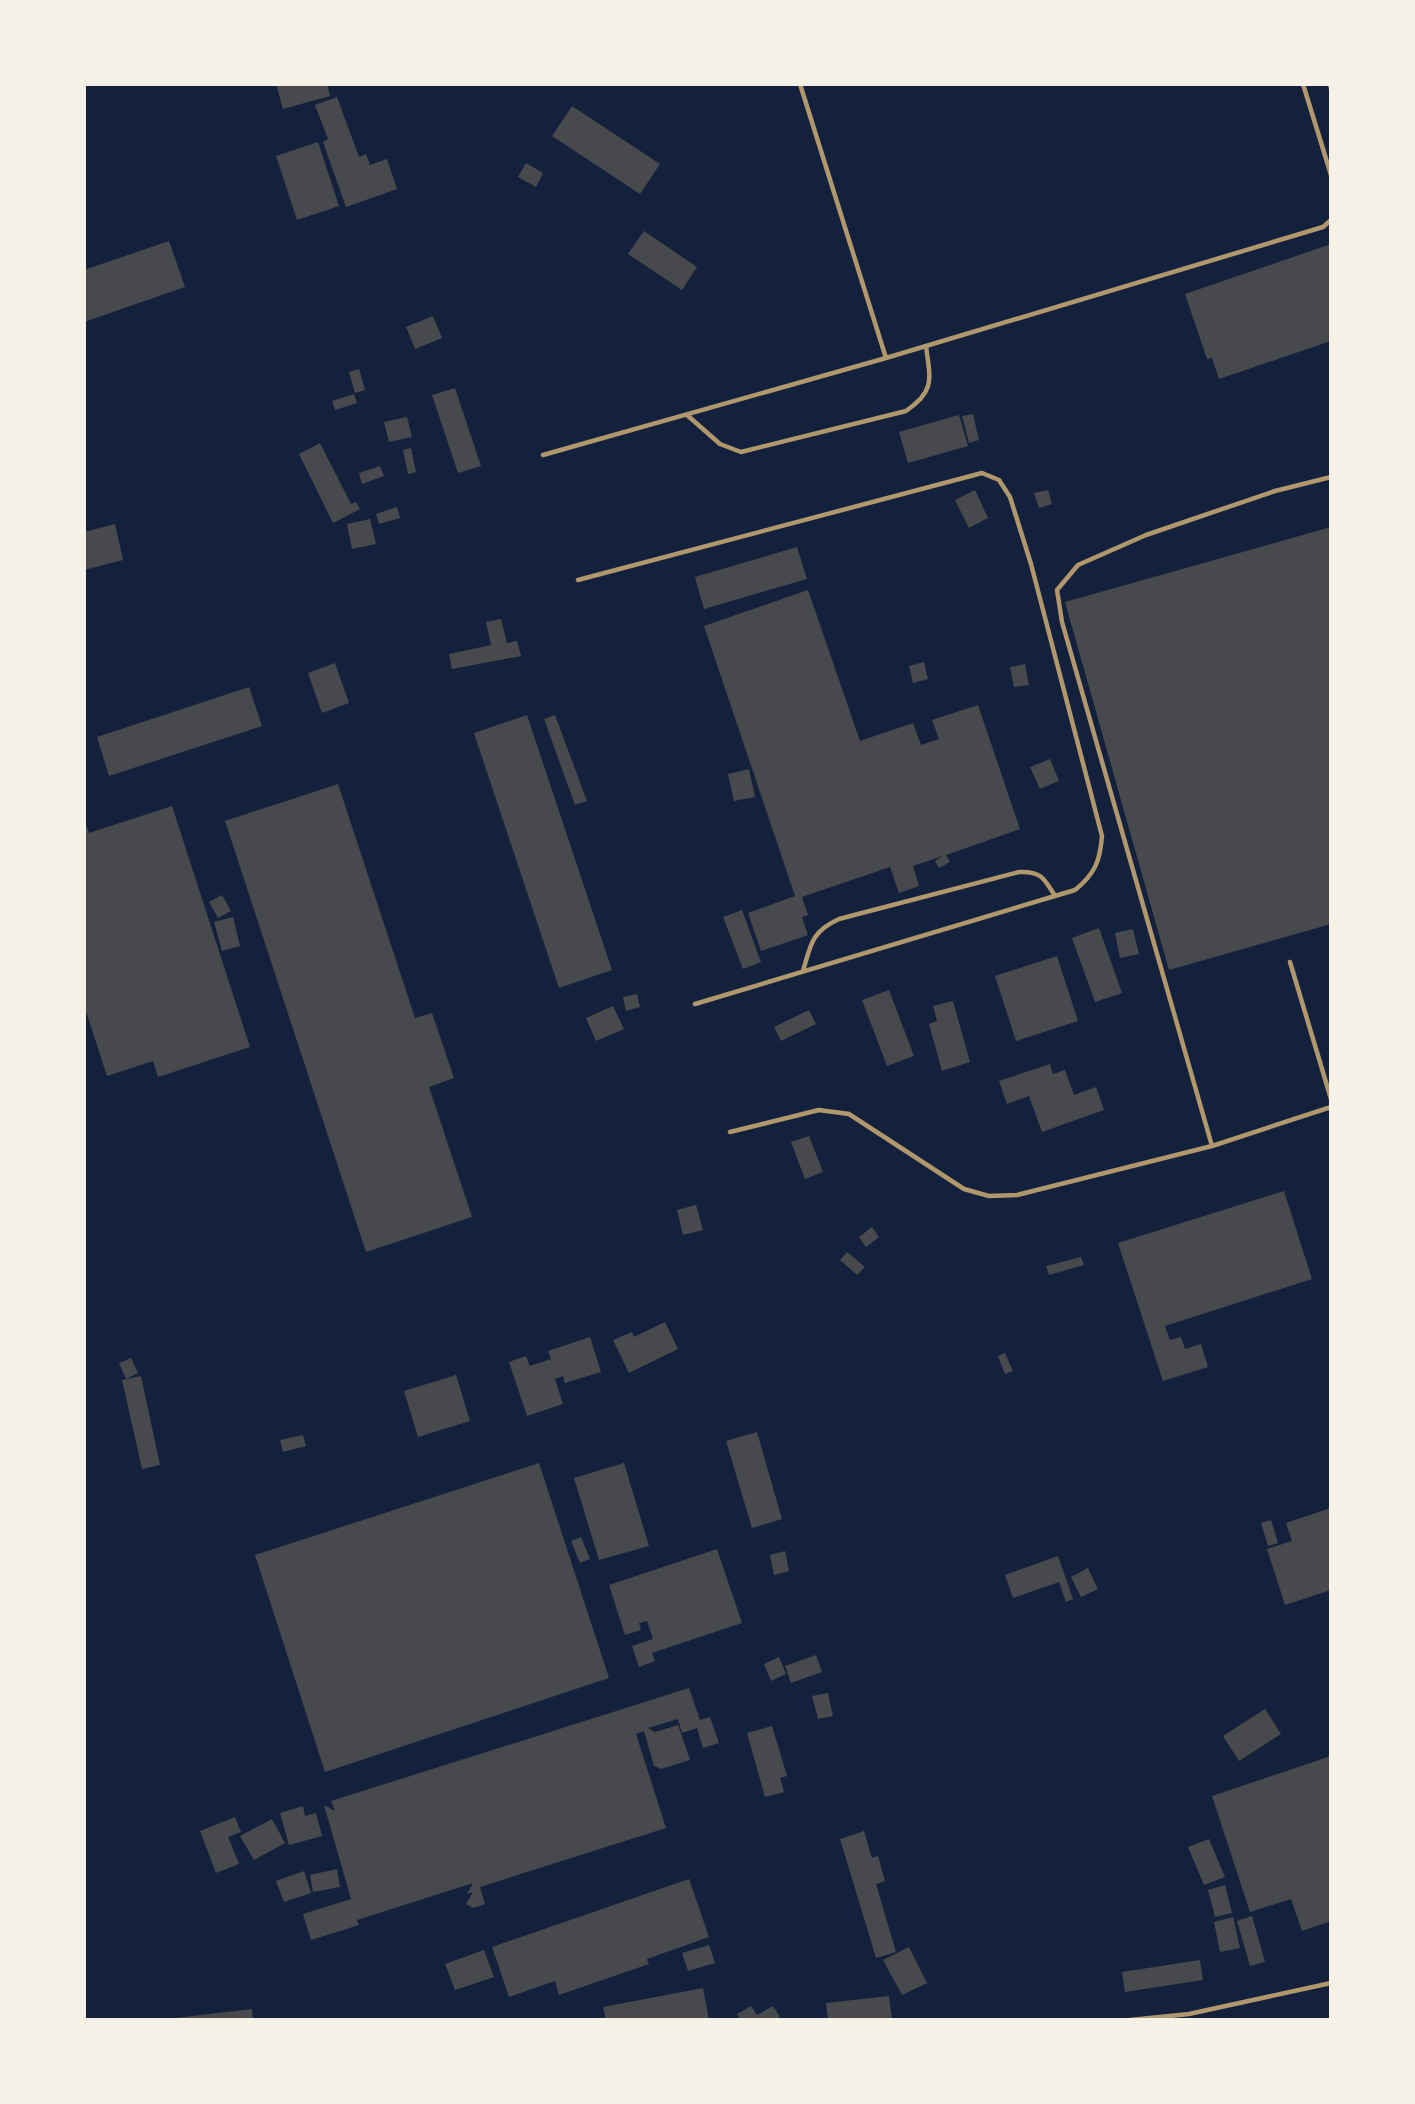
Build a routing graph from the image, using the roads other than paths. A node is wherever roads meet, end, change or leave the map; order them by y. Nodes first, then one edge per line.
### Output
1 (800, 84) edge
2 (1303, 84) edge
3 (1331, 175) edge
4 (1331, 220) edge
5 (926, 346) junction
6 (886, 358) junction
7 (687, 415) junction
8 (543, 456) dead end
9 (1331, 477) edge
10 (578, 580) dead end
11 (1055, 896) junction
12 (1290, 962) dead end
13 (803, 971) junction
14 (695, 1004) dead end
15 (1331, 1099) edge
16 (1331, 1107) edge
17 (730, 1132) dead end
18 (1212, 1146) junction
19 (1331, 1983) edge
20 (1190, 2017) edge
21 (1130, 2020) edge

1 - 6 lane
2 - 3 lane
4 - 5 lane
5 - 6 lane
5 - 7 lane
6 - 7 lane
7 - 8 lane
9 - 18 lane
10 - 11 lane
11 - 13 lane
11 - 13 lane
12 - 15 lane
13 - 14 lane
16 - 18 lane
17 - 18 lane
19 - 20 lane
20 - 21 lane

